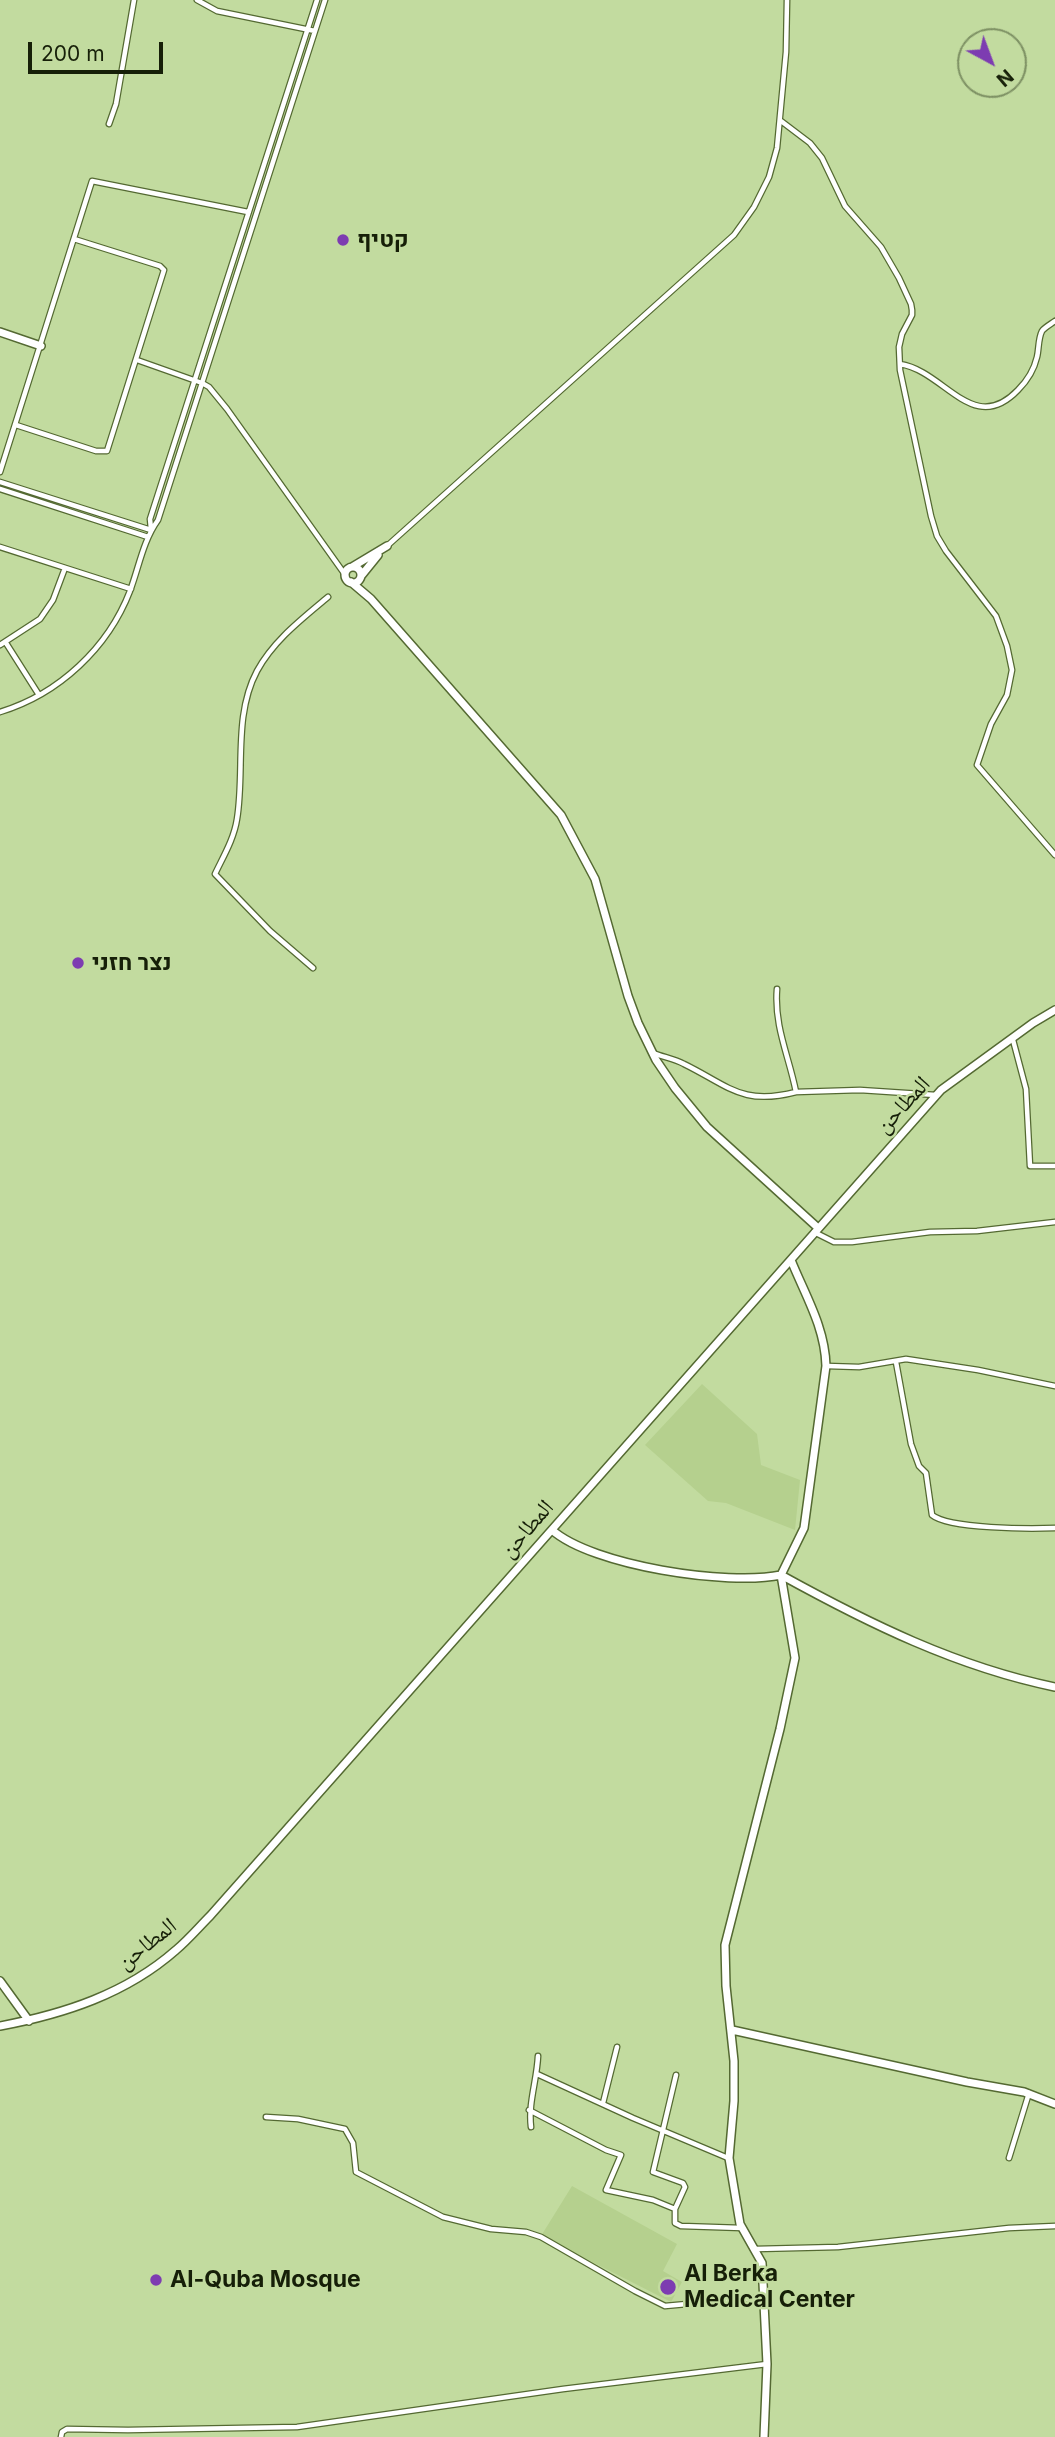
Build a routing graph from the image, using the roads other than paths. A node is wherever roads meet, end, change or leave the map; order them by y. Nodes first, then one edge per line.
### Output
1 (134, 0) edge
2 (197, 0) edge
3 (317, 0) edge
4 (325, 0) edge
5 (787, 0) edge
6 (307, 29) junction
7 (315, 31) junction
8 (780, 121) junction
9 (109, 124) dead end
10 (248, 212) junction
11 (74, 239) junction
12 (1055, 321) edge
13 (0, 332) edge
14 (41, 346) junction
15 (137, 360) junction
16 (900, 364) junction
17 (194, 381) junction
18 (202, 383) junction
19 (16, 425) junction
20 (0, 472) edge
21 (0, 482) edge
22 (0, 489) edge
23 (152, 530) junction
24 (148, 537) junction
25 (387, 546) junction
26 (0, 547) edge
27 (65, 568) junction
28 (348, 573) junction
29 (361, 577) junction
30 (131, 589) junction
31 (328, 597) dead end
32 (371, 599) junction
33 (3, 644) edge
34 (39, 695) junction
35 (0, 712) edge
36 (1055, 855) edge
37 (313, 968) dead end
38 (777, 989) dead end
39 (1055, 1010) edge
40 (1013, 1040) junction
41 (653, 1053) junction
42 (796, 1092) junction
43 (937, 1095) junction
44 (1055, 1166) edge
45 (1055, 1222) edge
46 (815, 1230) junction
47 (791, 1260) junction
48 (896, 1362) junction
49 (826, 1366) junction
50 (1055, 1386) edge
51 (1055, 1528) edge
52 (552, 1530) junction
53 (781, 1575) junction
54 (1055, 1687) edge
55 (0, 1981) edge
56 (29, 2021) junction
57 (0, 2026) edge
58 (732, 2030) junction
59 (617, 2047) dead end
60 (538, 2056) dead end
61 (537, 2074) junction
62 (676, 2076) dead end
63 (1029, 2093) junction
64 (603, 2103) junction
65 (1055, 2104) edge
66 (529, 2110) junction
67 (266, 2117) dead end
68 (531, 2127) dead end
69 (663, 2131) junction
70 (729, 2158) junction
71 (1009, 2158) dead end
72 (675, 2209) junction
73 (1055, 2226) edge
74 (743, 2228) junction
75 (756, 2249) junction
76 (765, 2297) junction
77 (767, 2364) junction
78 (61, 2437) edge
79 (764, 2437) edge

1 - 9 street
2 - 6 street
3 - 6 street
4 - 7 street
5 - 8 street
6 - 7 street
6 - 10 street
7 - 18 street
8 - 16 street
8 - 25 street
10 - 11 street
10 - 17 street
11 - 14 street
11 - 15 street
12 - 16 street
13 - 14 street
14 - 19 street
15 - 17 street
15 - 19 street
16 - 36 street
17 - 18 street
17 - 23 street
18 - 23 street
18 - 28 street
19 - 20 street
21 - 23 street
22 - 24 street
23 - 24 street
24 - 30 street
25 - 28 street
25 - 29 street
26 - 27 street
27 - 30 street
27 - 33 street
28 - 29 street
28 - 29 street
28 - 32 street
29 - 32 street
30 - 34 street
31 - 37 street
32 - 41 street
33 - 34 street
34 - 35 street
38 - 42 street
39 - 40 street, المطاحن
40 - 43 street, المطاحن
40 - 44 street
41 - 42 street
41 - 46 street
42 - 43 street
43 - 46 street, المطاحن
45 - 46 street
46 - 47 street, المطاحن
47 - 49 street
47 - 52 street, المطاحن
48 - 49 street
48 - 50 street
48 - 51 street
49 - 53 street
52 - 53 street
52 - 56 street, المطاحن
53 - 54 street
53 - 58 street
55 - 56 street
56 - 57 street, المطاحن
58 - 63 street
58 - 70 street
59 - 64 street
60 - 61 street
61 - 64 street
61 - 66 street
62 - 69 street
63 - 65 street
63 - 71 street
64 - 69 street
66 - 68 street
66 - 72 street
67 - 76 street
69 - 70 street
69 - 72 street
70 - 74 street
72 - 74 street
73 - 75 street
74 - 75 street
75 - 76 street
76 - 77 street
77 - 78 street
77 - 79 street

